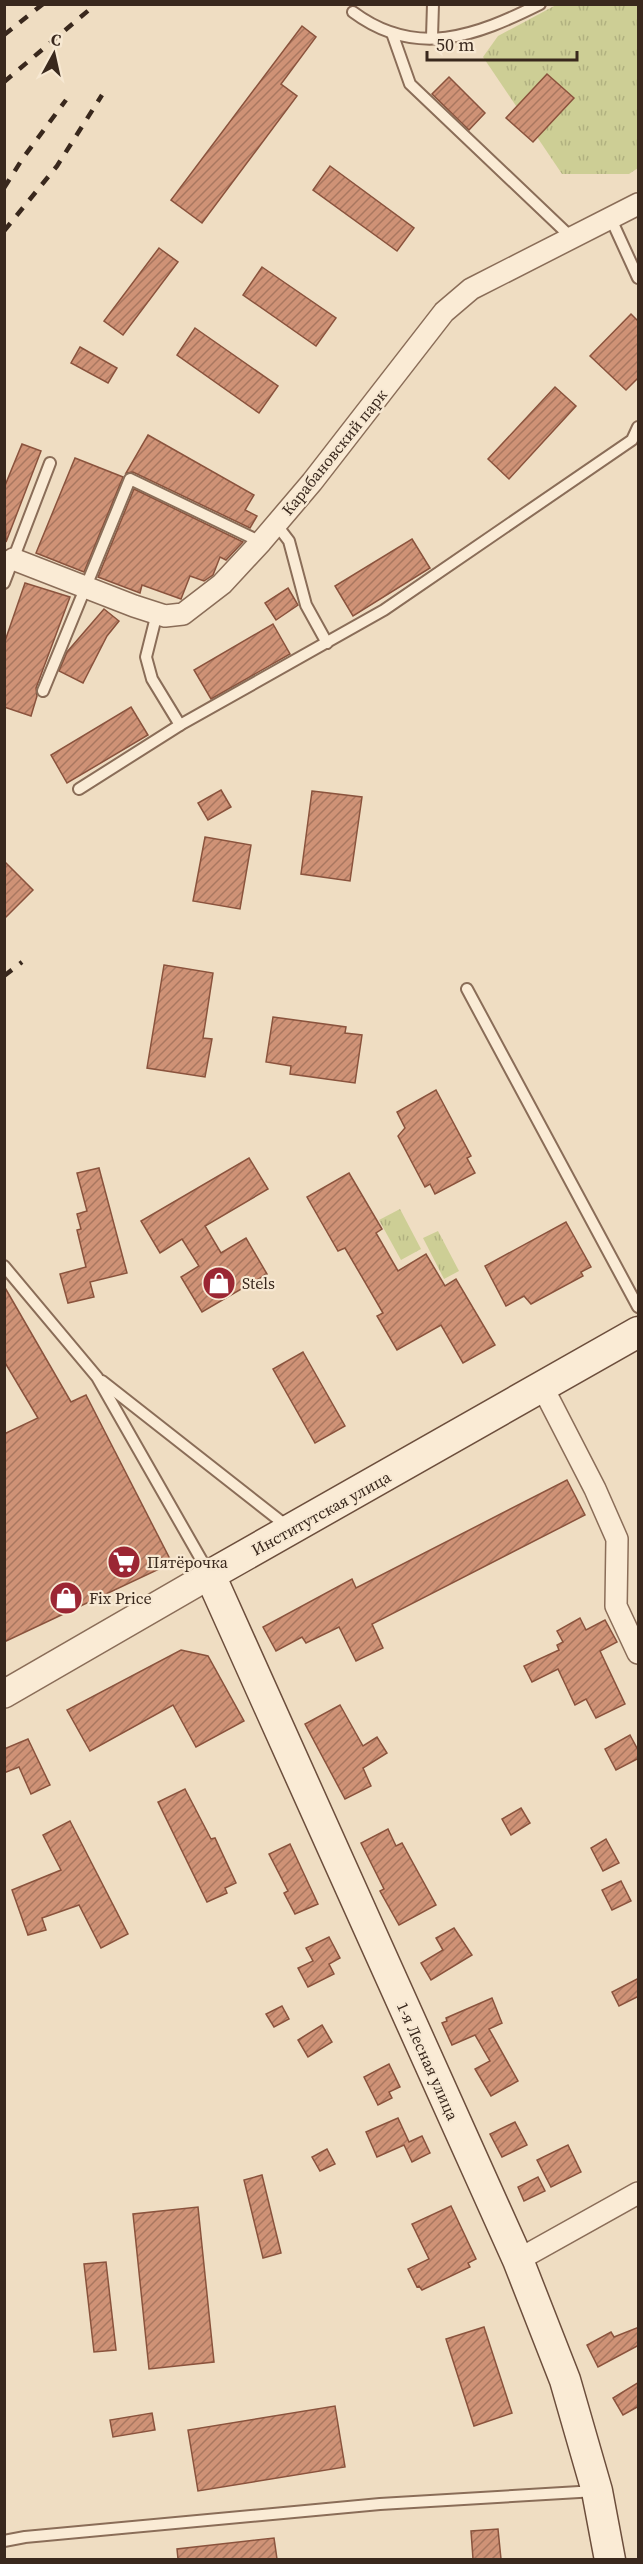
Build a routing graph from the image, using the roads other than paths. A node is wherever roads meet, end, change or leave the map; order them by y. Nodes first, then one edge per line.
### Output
1 (433, 4) edge
2 (540, 4) edge
3 (353, 12) dead end
4 (392, 33) junction
5 (432, 37) junction
6 (639, 204) edge
7 (611, 219) junction
8 (573, 239) junction
9 (639, 279) edge
10 (639, 427) edge
11 (50, 463) dead end
12 (276, 524) junction
13 (261, 542) junction
14 (13, 559) junction
15 (4, 583) edge
16 (87, 588) junction
17 (157, 613) junction
18 (327, 643) junction
19 (44, 692) dead end
20 (180, 726) junction
21 (79, 789) dead end
22 (467, 989) dead end
23 (4, 1266) edge
24 (639, 1307) edge
25 (639, 1332) edge
26 (97, 1377) junction
27 (543, 1388) junction
28 (292, 1529) junction
29 (210, 1575) junction
30 (639, 1653) edge
31 (4, 1694) edge
32 (639, 2193) edge
33 (518, 2260) junction
34 (597, 2491) junction
35 (4, 2541) edge
36 (610, 2559) edge

1 - 5 lane
2 - 5 lane
3 - 4 lane
4 - 5 lane
4 - 8 lane
6 - 7 street, Карабановский парк
7 - 8 street, Карабановский парк
7 - 9 lane
8 - 12 street, Карабановский парк
10 - 18 lane
11 - 14 lane
12 - 13 street, Карабановский парк
12 - 18 lane
13 - 16 lane
13 - 17 street, Карабановский парк
14 - 15 lane
14 - 16 street, Карабановский парк
16 - 17 street, Карабановский парк
16 - 19 lane
17 - 20 lane
18 - 20 lane
20 - 21 lane
22 - 24 lane
23 - 26 lane
25 - 27 main road, Институтская улица
26 - 28 lane
26 - 29 lane
27 - 28 main road, Институтская улица
27 - 30 street
28 - 29 main road, Институтская улица
29 - 31 street, Институтская улица
29 - 33 main road, 1-я Лесная улица
32 - 33 street
33 - 34 main road, 1-я Лесная улица
34 - 35 lane
34 - 36 main road, 1-я Лесная улица

